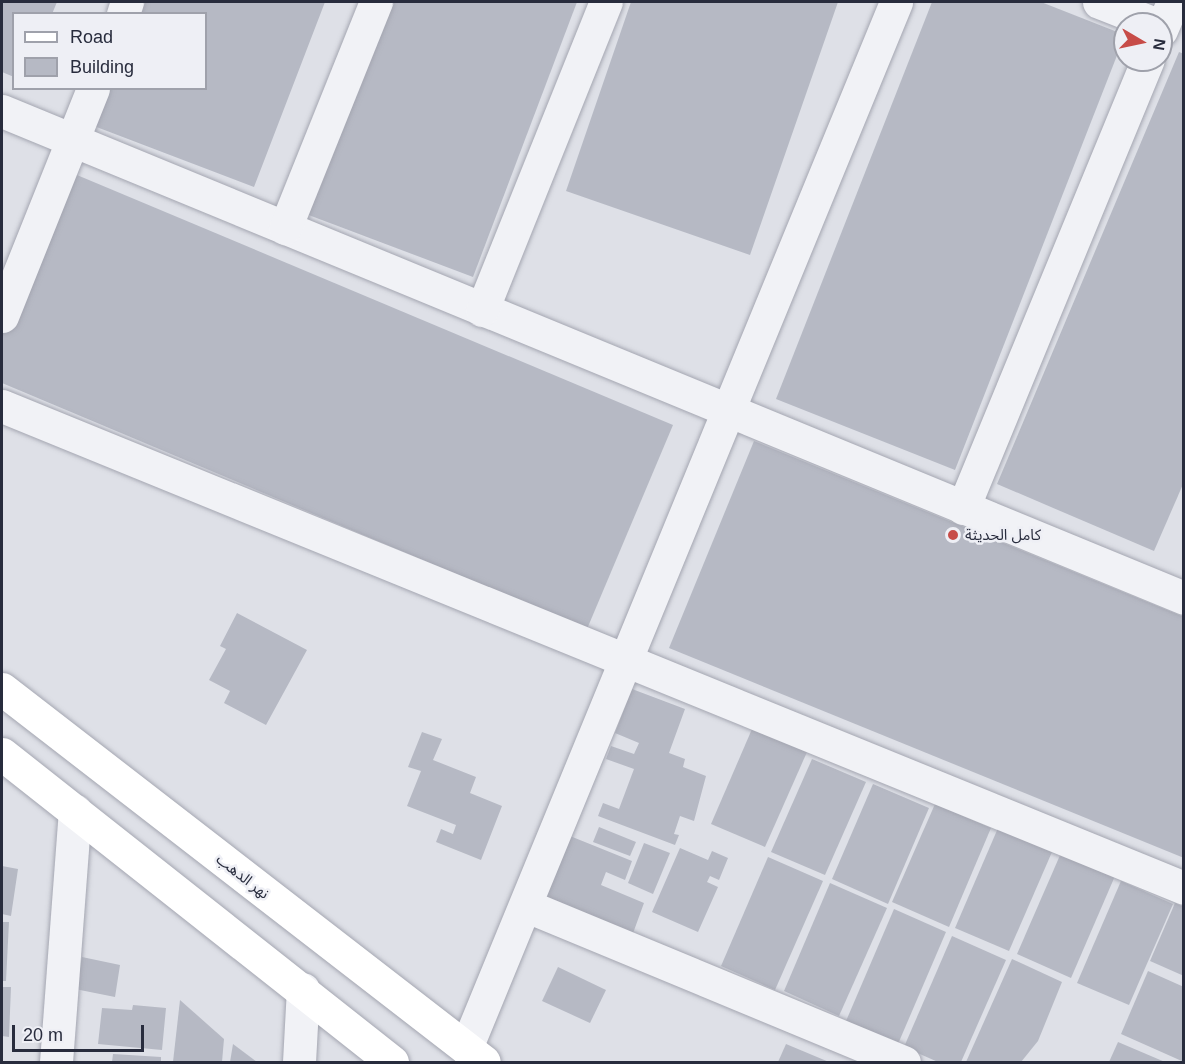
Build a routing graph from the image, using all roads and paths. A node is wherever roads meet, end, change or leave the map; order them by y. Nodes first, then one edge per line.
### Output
1 (376, 2) edge
2 (606, 2) edge
3 (896, 2) edge
4 (1099, 2) edge
5 (1129, 12) edge
6 (1143, 72) edge
7 (92, 90) edge
8 (2, 111) edge
9 (72, 141) junction
10 (285, 228) junction
11 (482, 310) junction
12 (2, 316) edge
13 (2, 406) edge
14 (729, 411) junction
15 (963, 508) junction
16 (1184, 598) edge
17 (627, 661) junction
18 (2, 690) edge
19 (2, 754) edge
20 (75, 811) junction
21 (1184, 888) edge
22 (526, 906) junction
23 (303, 989) junction
24 (475, 1055) edge
25 (56, 1062) edge
26 (299, 1062) edge
27 (392, 1062) edge
28 (904, 1062) edge

1 - 10 street
2 - 11 street
3 - 14 street
4 - 5 street
6 - 15 street
7 - 9 street
8 - 9 street
9 - 10 street
9 - 12 street
10 - 11 street
11 - 14 street
13 - 17 street
14 - 15 street
14 - 17 street
15 - 16 street
17 - 21 street
17 - 22 street
18 - 24 main road, نهر الدهب
19 - 20 main road
20 - 23 main road
20 - 25 street
22 - 24 street
22 - 28 street
23 - 26 street
23 - 27 main road

